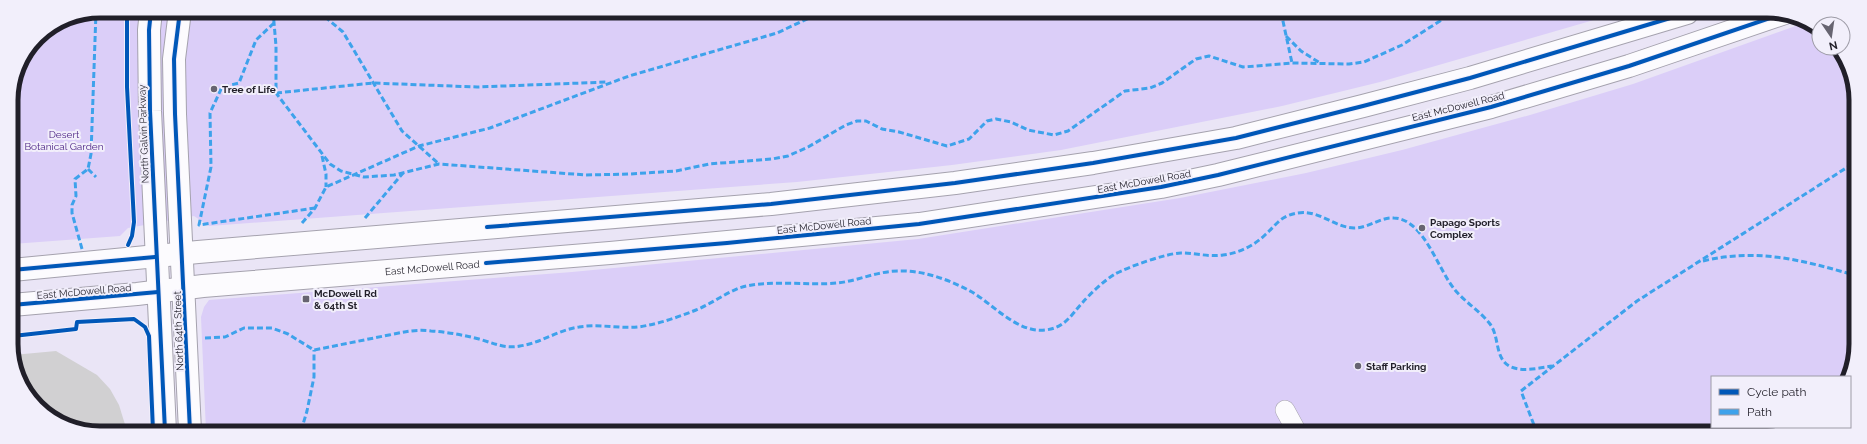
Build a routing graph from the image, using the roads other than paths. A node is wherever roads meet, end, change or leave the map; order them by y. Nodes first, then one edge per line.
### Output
1 (150, 18) edge
2 (179, 18) edge
3 (1670, 18) edge
4 (1770, 18) edge
5 (182, 254) junction
6 (156, 257) junction
7 (18, 269) edge
8 (184, 288) junction
9 (158, 292) junction
10 (18, 304) edge
11 (1285, 410) dead end
12 (165, 426) edge
13 (190, 426) edge
14 (1294, 426) edge

1 - 6 main road, North Galvin Parkway
2 - 5 main road
3 - 5 main road
4 - 8 main road, East McDowell Road
5 - 6 main road
5 - 8 main road, North 64th Street
6 - 7 main road
6 - 9 main road, North 64th Street
8 - 9 main road, East McDowell Road
8 - 13 main road, North 64th Street
9 - 10 main road, East McDowell Road
9 - 12 main road, North 64th Street
11 - 14 lane

